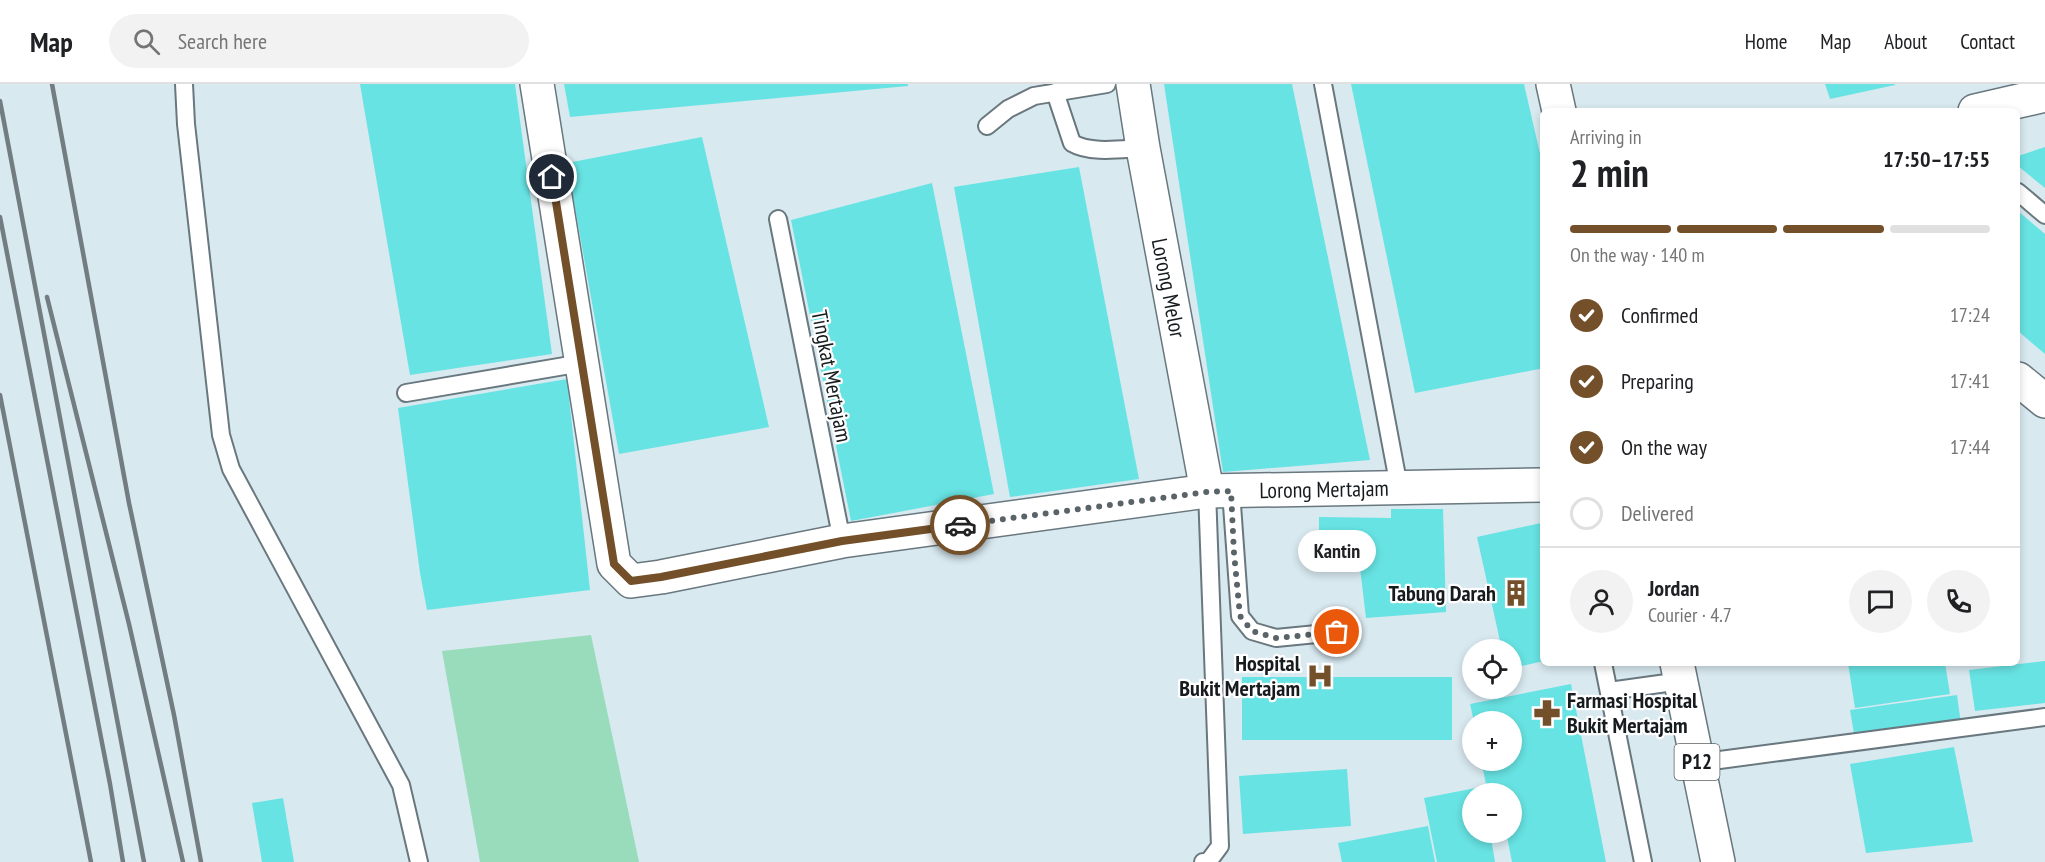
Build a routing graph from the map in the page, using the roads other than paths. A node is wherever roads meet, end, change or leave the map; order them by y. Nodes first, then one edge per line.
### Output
1 (184, 84) edge
2 (537, 84) edge
3 (1107, 84) edge
4 (1133, 84) edge
5 (1323, 84) edge
6 (1553, 84) edge
7 (1055, 92) junction
8 (2045, 95) edge
9 (1557, 108) edge
10 (1989, 108) edge
11 (987, 126) dead end
12 (1143, 148) junction
13 (2020, 194) edge
14 (2045, 215) edge
15 (778, 219) dead end
16 (582, 363) junction
17 (2020, 381) edge
18 (406, 393) dead end
19 (2045, 401) edge
20 (1540, 485) edge
21 (1399, 488) junction
22 (1219, 491) junction
23 (842, 541) junction
24 (1337, 632) dead end
25 (1604, 666) edge
26 (1679, 672) edge
27 (1609, 691) junction
28 (2045, 717) edge
29 (1697, 763) junction
30 (419, 862) edge
31 (1203, 862) edge
32 (1643, 862) edge
33 (1718, 862) edge

1 - 30 lane
2 - 16 street
3 - 7 lane
4 - 12 street, Lorong Melor
5 - 21 lane
6 - 9 street
7 - 11 lane
7 - 12 lane
8 - 10 street
12 - 22 street, Lorong Melor
13 - 14 lane
15 - 23 lane, Tingkat Mertajam
16 - 18 lane
16 - 23 street, Lorong Mertajam
17 - 19 street
20 - 21 street, Lorong Mertajam
21 - 22 street, Lorong Mertajam
22 - 23 street, Lorong Mertajam
22 - 24 lane
22 - 31 lane
25 - 27 lane
26 - 27 lane
26 - 29 street, P12
27 - 32 lane
28 - 29 lane
29 - 33 street, P12

